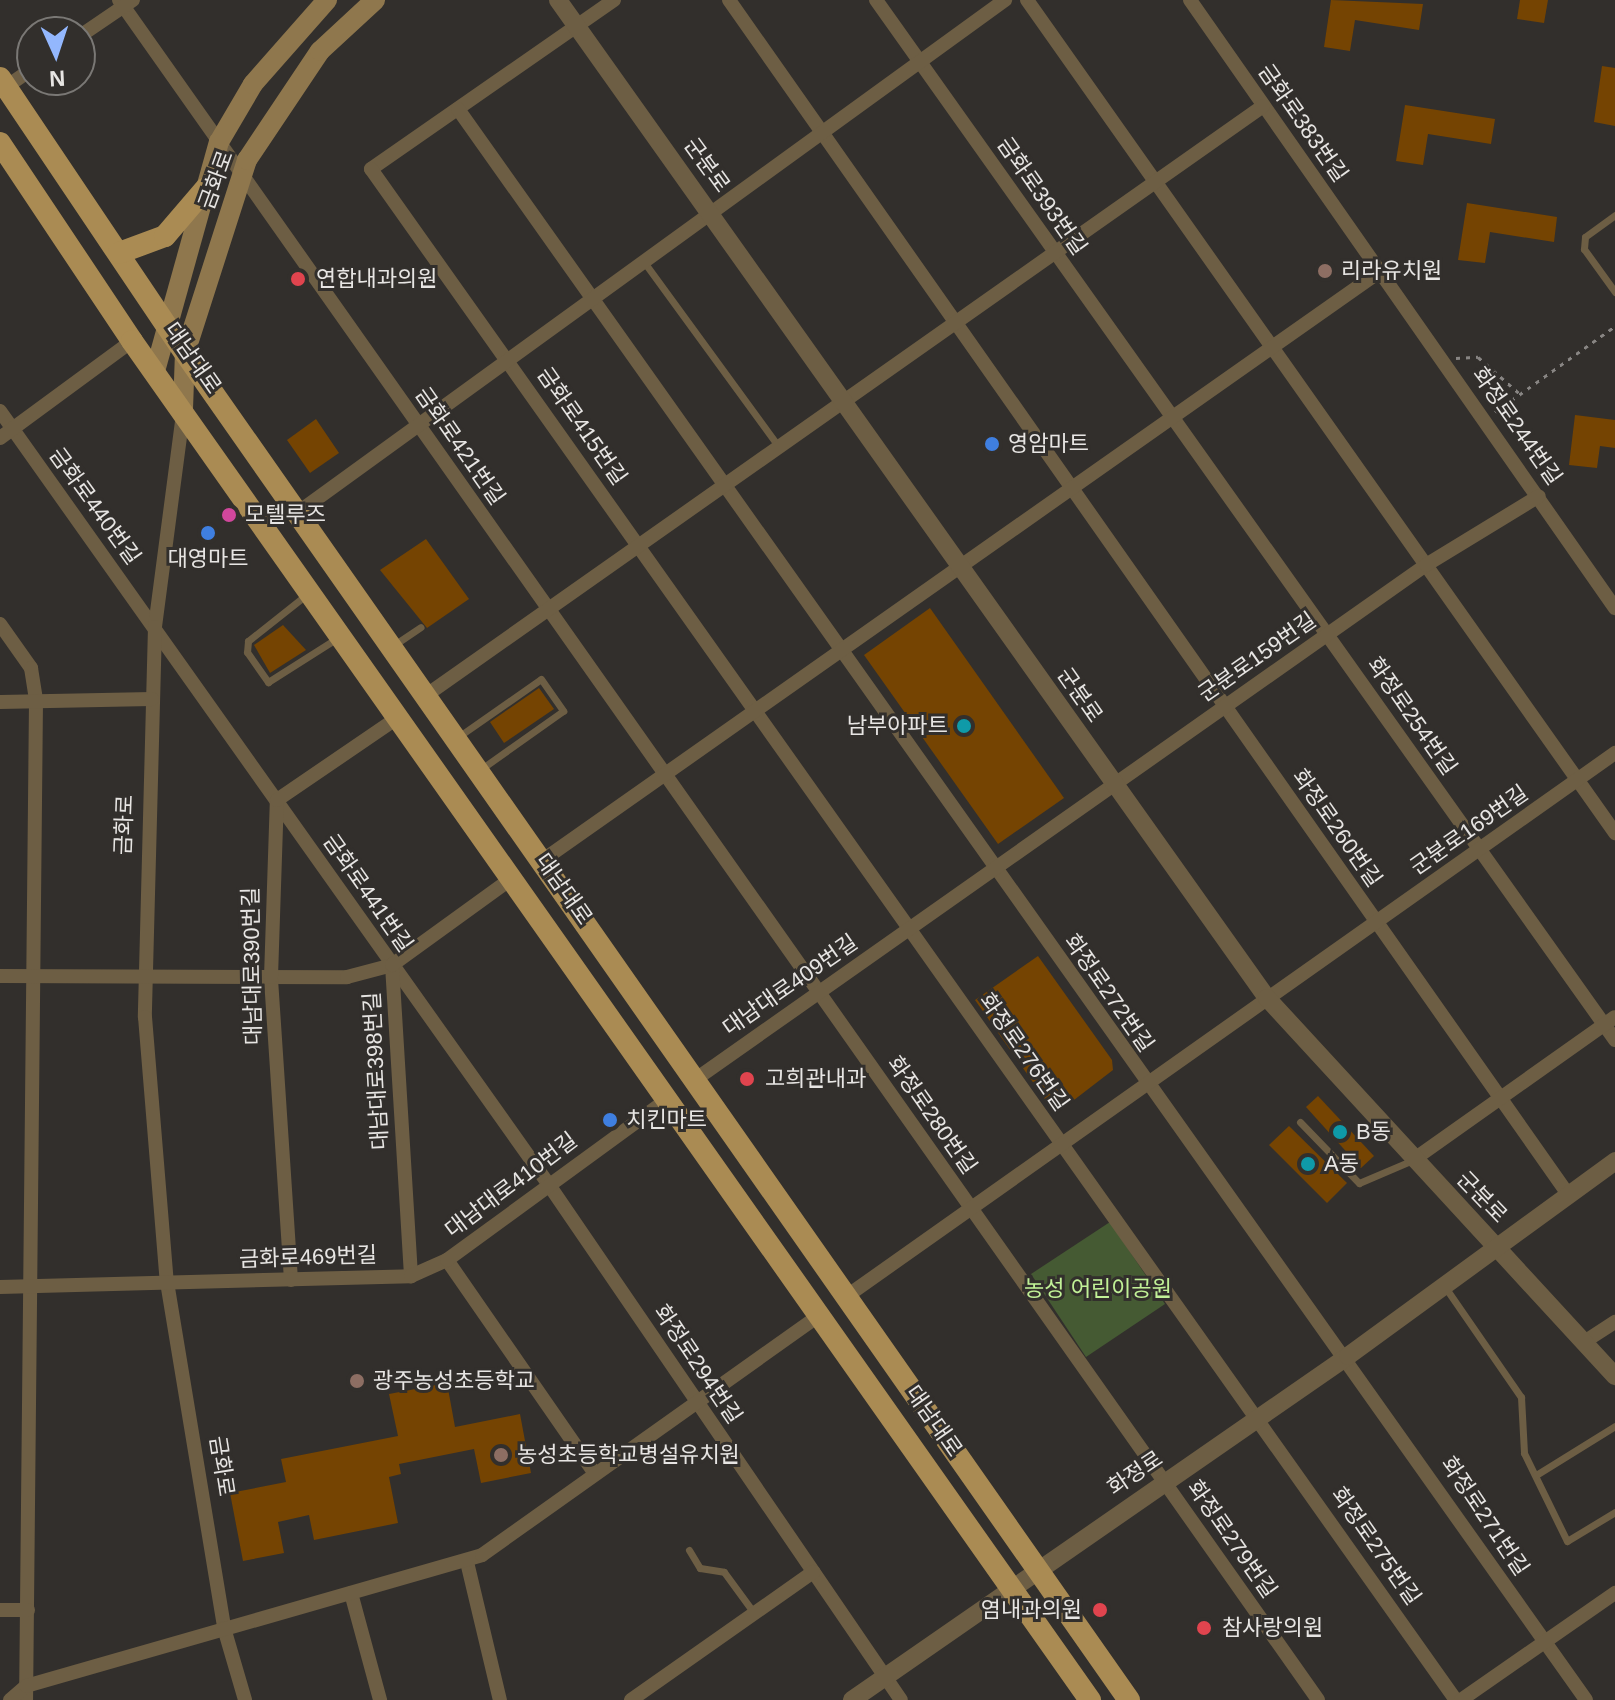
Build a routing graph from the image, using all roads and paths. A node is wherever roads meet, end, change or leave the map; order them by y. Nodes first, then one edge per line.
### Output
1 (327, 0) edge
2 (375, 0) edge
3 (558, 0) edge
4 (614, 0) edge
5 (729, 0) edge
6 (876, 0) edge
7 (1005, 0) edge
8 (1027, 0) edge
9 (1190, 0) edge
10 (125, 2) edge
11 (96, 24) edge
12 (576, 27) junction
13 (919, 62) junction
14 (3, 83) edge
15 (1263, 106) junction
16 (458, 109) junction
17 (821, 132) junction
18 (219, 142) junction
19 (0, 143) edge
20 (241, 176) junction
21 (1154, 180) junction
22 (206, 188) junction
23 (711, 210) junction
24 (1615, 215) edge
25 (1054, 251) junction
26 (119, 253) junction
27 (643, 260) junction
28 (1382, 270) junction
29 (1615, 292) edge
30 (592, 297) junction
31 (955, 322) junction
32 (169, 324) junction
33 (1615, 326) edge
34 (132, 341) junction
35 (1272, 348) junction
36 (185, 353) junction
37 (507, 358) junction
38 (1445, 361) junction
39 (155, 371) junction
40 (1520, 394) junction
41 (845, 400) junction
42 (183, 409) junction
43 (0, 411) edge
44 (1172, 418) junction
45 (1486, 419) junction
46 (418, 424) junction
47 (6, 433) edge
48 (778, 447) junction
49 (725, 484) junction
50 (1071, 488) junction
51 (1539, 496) junction
52 (300, 511) junction
53 (639, 545) junction
54 (1426, 565) junction
55 (959, 566) junction
56 (312, 592) junction
57 (1615, 608) edge
58 (548, 609) junction
59 (0, 624) edge
60 (155, 627) junction
61 (421, 627) dead end
62 (343, 635) junction
63 (1327, 635) junction
64 (394, 645) junction
65 (841, 649) junction
66 (428, 694) junction
67 (152, 699) junction
68 (36, 701) junction
69 (0, 702) edge
70 (1225, 706) junction
71 (756, 710) junction
72 (400, 716) junction
73 (458, 737) junction
74 (1615, 753) edge
75 (481, 769) junction
76 (665, 774) junction
77 (1578, 780) junction
78 (1112, 783) junction
79 (277, 800) junction
80 (1615, 833) edge
81 (1479, 849) junction
82 (543, 860) junction
83 (995, 866) junction
84 (512, 878) junction
85 (1376, 922) junction
86 (909, 927) junction
87 (392, 965) junction
88 (0, 976) edge
89 (31, 976) junction
90 (271, 977) junction
91 (144, 978) junction
92 (819, 992) junction
93 (1267, 998) junction
94 (1610, 1021) edge
95 (1615, 1040) edge
96 (696, 1079) junction
97 (1145, 1084) junction
98 (1500, 1098) junction
99 (668, 1099) junction
100 (1300, 1122) dead end
101 (1062, 1143) junction
102 (1413, 1160) junction
103 (1615, 1161) edge
104 (547, 1182) junction
105 (1567, 1193) junction
106 (971, 1208) junction
107 (1495, 1244) junction
108 (447, 1260) junction
109 (411, 1276) junction
110 (291, 1280) junction
111 (167, 1282) junction
112 (1444, 1285) junction
113 (29, 1286) junction
114 (0, 1287) edge
115 (847, 1296) junction
116 (820, 1315) junction
117 (1615, 1322) edge
118 (1584, 1342) junction
119 (1348, 1356) junction
120 (1615, 1376) edge
121 (698, 1402) junction
122 (1260, 1417) junction
123 (1615, 1426) edge
124 (595, 1474) junction
125 (1536, 1475) junction
126 (1165, 1481) junction
127 (1615, 1512) edge
128 (689, 1550) dead end
129 (467, 1562) junction
130 (1038, 1569) junction
131 (813, 1572) junction
132 (1012, 1587) junction
133 (351, 1593) junction
134 (1615, 1593) edge
135 (0, 1610) edge
136 (28, 1610) junction
137 (754, 1613) junction
138 (224, 1628) junction
139 (1544, 1642) junction
140 (884, 1677) junction
141 (26, 1693) edge
142 (10, 1700) edge
143 (245, 1700) edge
144 (380, 1700) edge
145 (500, 1700) edge
146 (631, 1700) edge
147 (852, 1700) edge
148 (901, 1700) edge
149 (1090, 1700) edge
150 (1129, 1700) edge
151 (1318, 1700) edge
152 (1458, 1700) edge
153 (1586, 1700) edge

1 - 18 main road, 금화로
2 - 20 main road, 금화로
3 - 12 street, 군분로
4 - 12 street
5 - 17 street, 화정로260번길
6 - 13 street, 금화로393번길
7 - 13 street
8 - 21 street
9 - 15 street, 금화로383번길
10 - 11 street
10 - 18 street, 금화로421번길
12 - 16 street
12 - 23 street, 군분로
13 - 17 street
13 - 25 street, 금화로393번길
14 - 26 main road, 대남대로
15 - 21 street
15 - 28 street, 금화로383번길
16 - 30 street, 화정로272번길
16 - 37 street, 금화로415번길
17 - 23 street
17 - 31 street, 화정로260번길
18 - 20 street, 금화로421번길
18 - 22 main road, 금화로
19 - 34 main road, 대남대로
20 - 36 main road, 금화로
20 - 46 street, 금화로421번길
21 - 25 street
21 - 35 street
22 - 26 main road
22 - 32 main road, 금화로
23 - 27 street
23 - 41 street, 군분로
24 - 29 lane
25 - 31 street
25 - 44 street, 금화로393번길
26 - 32 main road, 대남대로
27 - 30 street
27 - 48 lane
28 - 35 street
28 - 38 street, 화정로244번길
30 - 37 street
30 - 49 street, 화정로272번길
31 - 41 street
31 - 50 street, 화정로260번길
32 - 36 main road, 대남대로
32 - 39 main road, 금화로
33 - 40 path
34 - 39 main road, 대남대로
34 - 47 street
35 - 44 street
35 - 54 street
36 - 42 main road, 금화로
36 - 52 main road, 대남대로
37 - 46 street
37 - 53 street, 금화로415번길
38 - 40 path
38 - 45 street, 화정로244번길
39 - 42 main road, 대남대로
40 - 45 path
41 - 48 street
41 - 55 street, 군분로
42 - 56 main road, 대남대로
42 - 60 street, 금화로
43 - 47 street, 금화로440번길
44 - 50 street
44 - 63 street, 화정로254번길
45 - 51 street, 화정로244번길
46 - 52 street
46 - 58 street, 금화로421번길
47 - 60 street, 금화로440번길
48 - 49 street
49 - 53 street
49 - 65 street, 화정로272번길
50 - 55 street
50 - 70 street, 화정로260번길
51 - 54 street, 군분로159번길
51 - 57 street, 화정로244번길
52 - 64 main road, 대남대로
53 - 58 street
53 - 71 street, 금화로415번길
54 - 63 street, 군분로159번길
54 - 77 street
55 - 65 street
55 - 78 street, 군분로
56 - 62 main road, 대남대로
56 - 62 lane
58 - 66 street
58 - 76 street, 금화로421번길
59 - 68 street
60 - 67 street, 금화로
60 - 79 street, 금화로441번길
61 - 64 lane
62 - 72 main road, 대남대로
63 - 70 street, 군분로159번길
63 - 81 street, 화정로254번길
64 - 66 main road, 대남대로
65 - 71 street
65 - 83 street, 화정로272번길
66 - 73 main road, 대남대로
67 - 68 street
67 - 91 street, 금화로
68 - 69 street
68 - 89 street
70 - 78 street, 군분로159번길
70 - 85 street, 화정로260번길
71 - 76 street
71 - 86 street, 화정로276번길
72 - 79 street
72 - 84 main road, 대남대로
73 - 75 main road, 대남대로
73 - 75 lane
74 - 77 street, 군분로169번길
75 - 82 main road, 대남대로
76 - 82 street
76 - 92 street, 화정로280번길
77 - 80 street
77 - 81 street, 군분로169번길
78 - 83 street, 군분로159번길
78 - 93 street, 군분로
79 - 87 street, 금화로441번길
79 - 90 street, 대남대로390번길
81 - 85 street, 군분로169번길
81 - 94 street, 화정로254번길
82 - 96 main road, 대남대로
83 - 86 street, 대남대로409번길
83 - 97 street, 화정로272번길
84 - 87 street, 대남대로398번길
84 - 99 main road, 대남대로
85 - 93 street, 군분로169번길
85 - 98 street, 화정로260번길
86 - 92 street, 대남대로409번길
86 - 101 street, 화정로276번길
87 - 90 street
87 - 104 street, 금화로441번길
87 - 109 street, 대남대로398번길
88 - 89 street
89 - 91 street
89 - 113 street
90 - 91 street
90 - 110 street, 대남대로390번길
91 - 111 street, 금화로
92 - 96 street, 대남대로409번길
92 - 106 street, 화정로280번길
93 - 97 street, 군분로169번길
93 - 102 street, 군분로
94 - 95 street, 화정로254번길
94 - 98 street
96 - 115 main road, 대남대로
97 - 101 street, 군분로169번길
97 - 119 street, 화정로272번길
98 - 102 street
98 - 105 street, 화정로260번길
99 - 104 street, 대남대로410번길
99 - 116 main road, 대남대로
100 - 102 lane
101 - 106 street, 군분로169번길
101 - 122 street, 화정로276번길
102 - 107 street, 군분로
103 - 105 street, 화정로
104 - 108 street, 대남대로410번길
104 - 121 street, 화정로294번길
105 - 107 street, 화정로
106 - 115 street, 군분로169번길
106 - 126 street, 화정로280번길
107 - 112 street, 화정로
107 - 118 street, 군분로
108 - 109 street, 금화로469번길
108 - 124 street, 대남대로410번길
109 - 110 street, 금화로469번길
110 - 111 street, 금화로469번길
111 - 113 street, 금화로469번길
111 - 138 street, 금화로
112 - 119 street, 화정로
112 - 125 lane
113 - 114 street, 금화로469번길
113 - 136 street
115 - 130 main road, 대남대로
116 - 121 street
116 - 132 main road, 대남대로
117 - 118 street
118 - 120 street, 군분로
119 - 122 street, 화정로
119 - 139 street, 화정로271번길
121 - 124 street
121 - 131 street, 화정로294번길
122 - 126 street, 화정로
122 - 152 street, 화정로275번길
123 - 125 lane
124 - 129 street
125 - 127 lane
126 - 130 street, 화정로
126 - 151 street, 화정로279번길
128 - 137 lane
129 - 133 street
129 - 145 street
130 - 132 street, 화정로
130 - 150 main road, 대남대로
131 - 137 street
131 - 140 street, 화정로294번길
132 - 140 street, 화정로
132 - 149 main road, 대남대로
133 - 138 street
133 - 144 street
134 - 139 street
135 - 136 street
136 - 141 street
137 - 146 street
138 - 141 street
138 - 143 street, 금화로
139 - 152 street
139 - 153 street, 화정로271번길
140 - 147 street, 화정로
140 - 148 street, 화정로294번길
141 - 142 street

